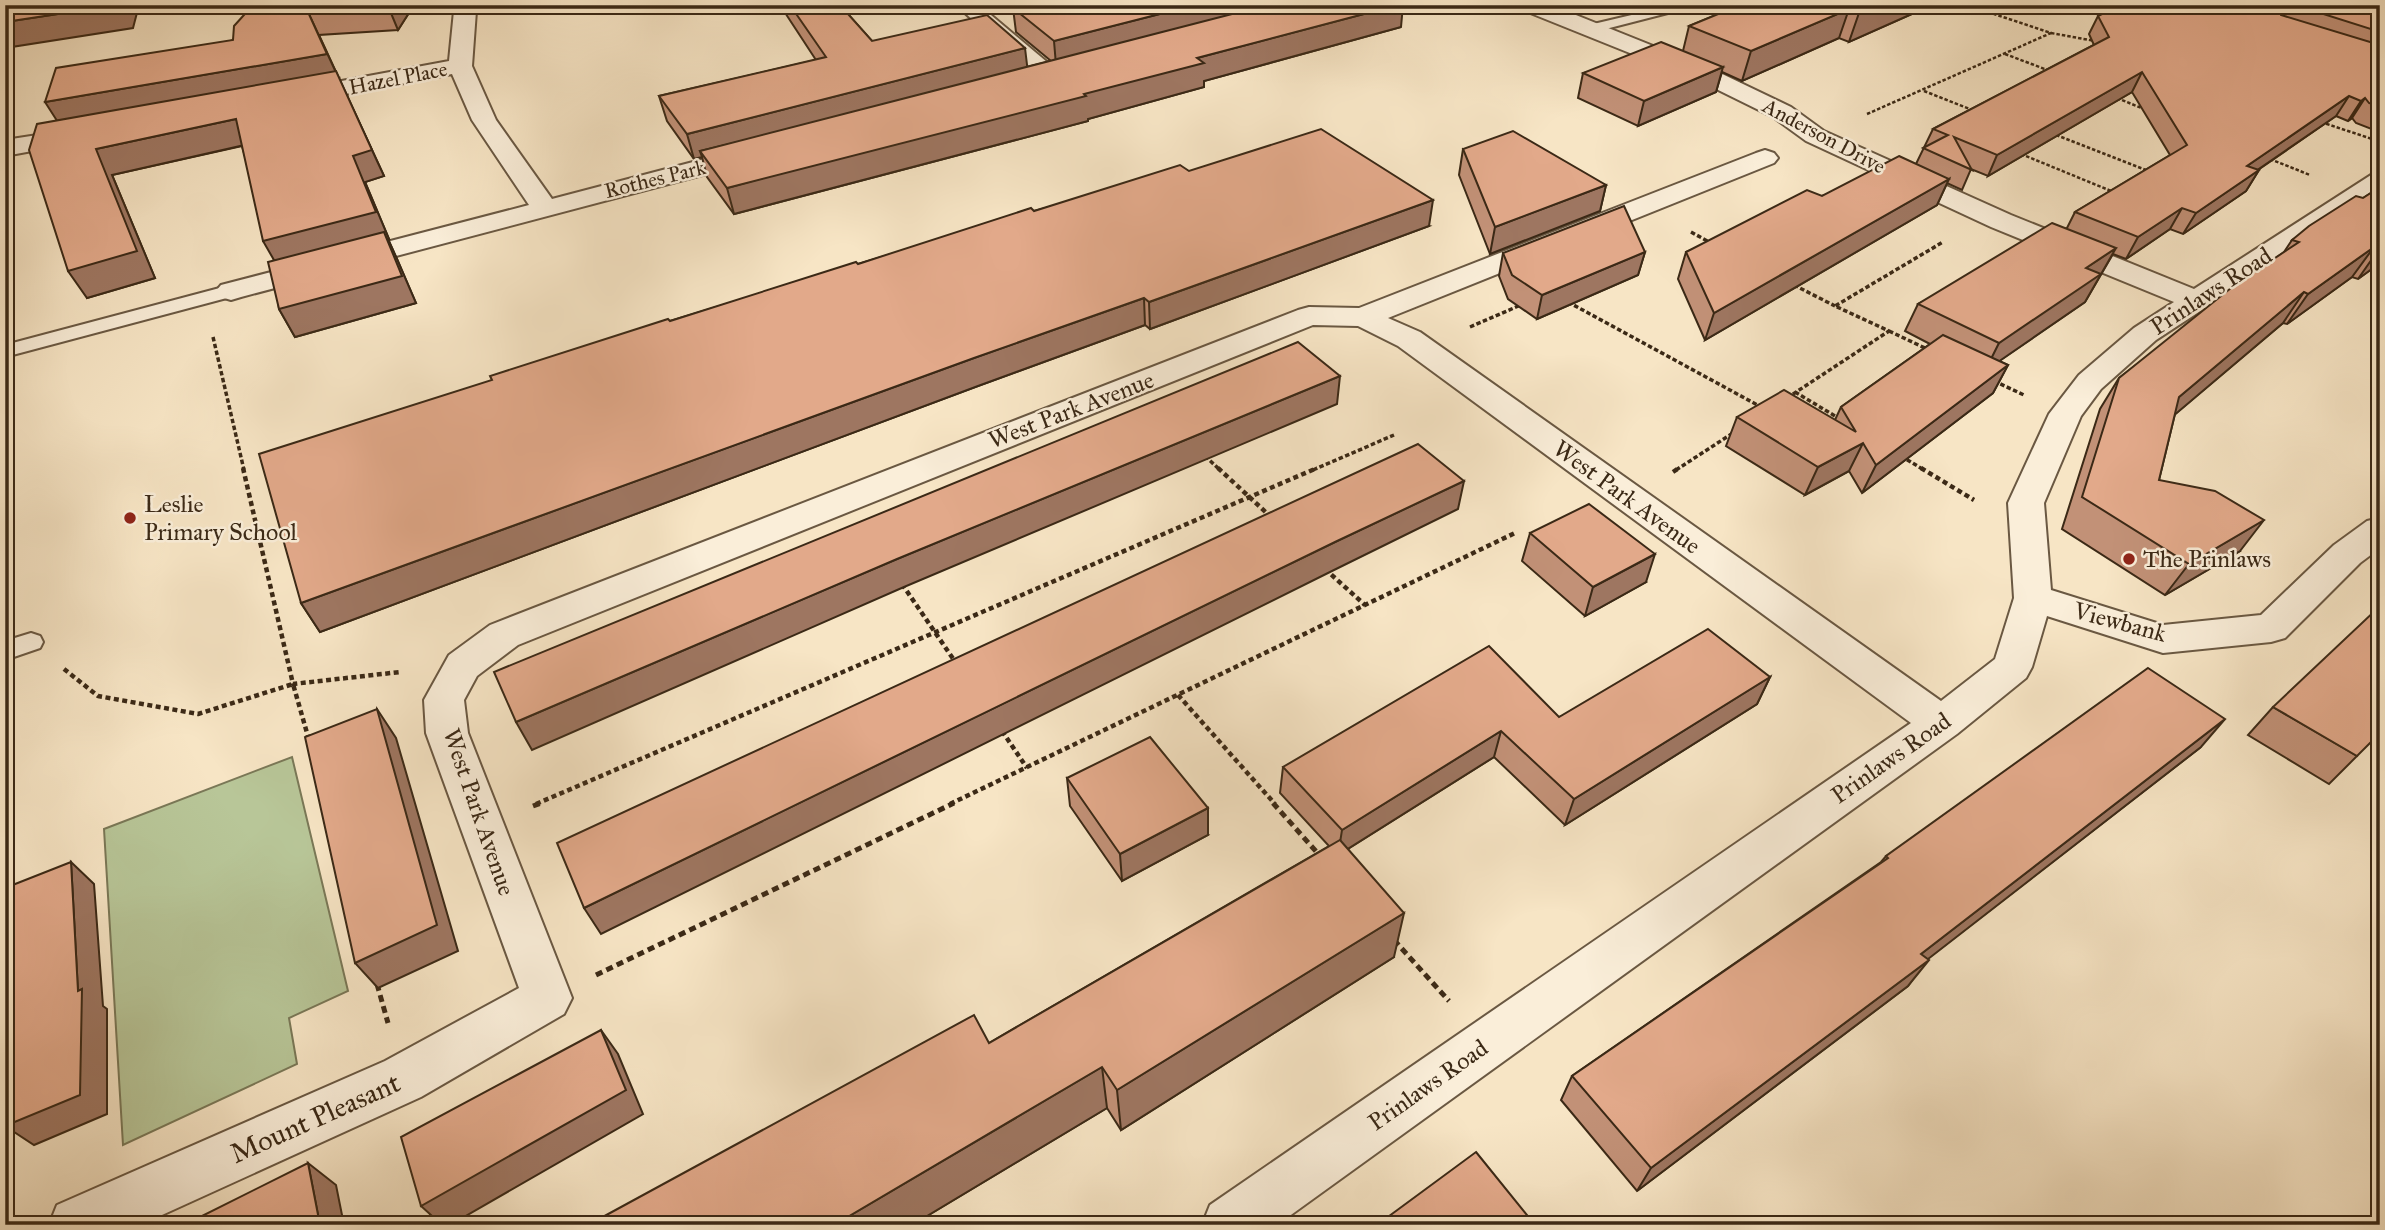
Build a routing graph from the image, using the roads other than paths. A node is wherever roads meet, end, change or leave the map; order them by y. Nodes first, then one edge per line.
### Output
1 (469, 5) edge
2 (966, 5) edge
3 (1531, 5) edge
4 (1692, 5) edge
5 (1590, 29) junction
6 (460, 66) junction
7 (1078, 71) edge
8 (1052, 78) junction
9 (1025, 85) edge
10 (274, 101) edge
11 (100, 132) edge
12 (5, 148) edge
13 (772, 150) edge
14 (1765, 158) dead end
15 (2369, 188) edge
16 (545, 208) junction
17 (231, 291) joint
18 (2196, 300) junction
19 (1363, 317) junction
20 (5, 351) edge
21 (2380, 530) edge
22 (2033, 598) junction
23 (31, 642) road end
24 (5, 651) edge
25 (1942, 723) junction
26 (547, 998) joint
27 (77, 1225) edge
28 (1230, 1225) edge

1 - 6 street
2 - 8 street
3 - 5 street, Anderson Drive
4 - 5 lane
5 - 18 street, Anderson Drive
6 - 10 street, Hazel Place
6 - 16 street
7 - 8 street
8 - 9 street
11 - 12 street
13 - 16 street, Rothes Park
14 - 19 street
15 - 18 street, Prinlaws Road
16 - 17 street, Rothes Park
17 - 20 lane
18 - 22 street, Prinlaws Road
19 - 25 street, West Park Avenue
19 - 26 street, West Park Avenue
21 - 22 street, Viewbank
22 - 25 street, Prinlaws Road
23 - 24 lane
25 - 28 street, Prinlaws Road
26 - 27 street, Mount Pleasant

